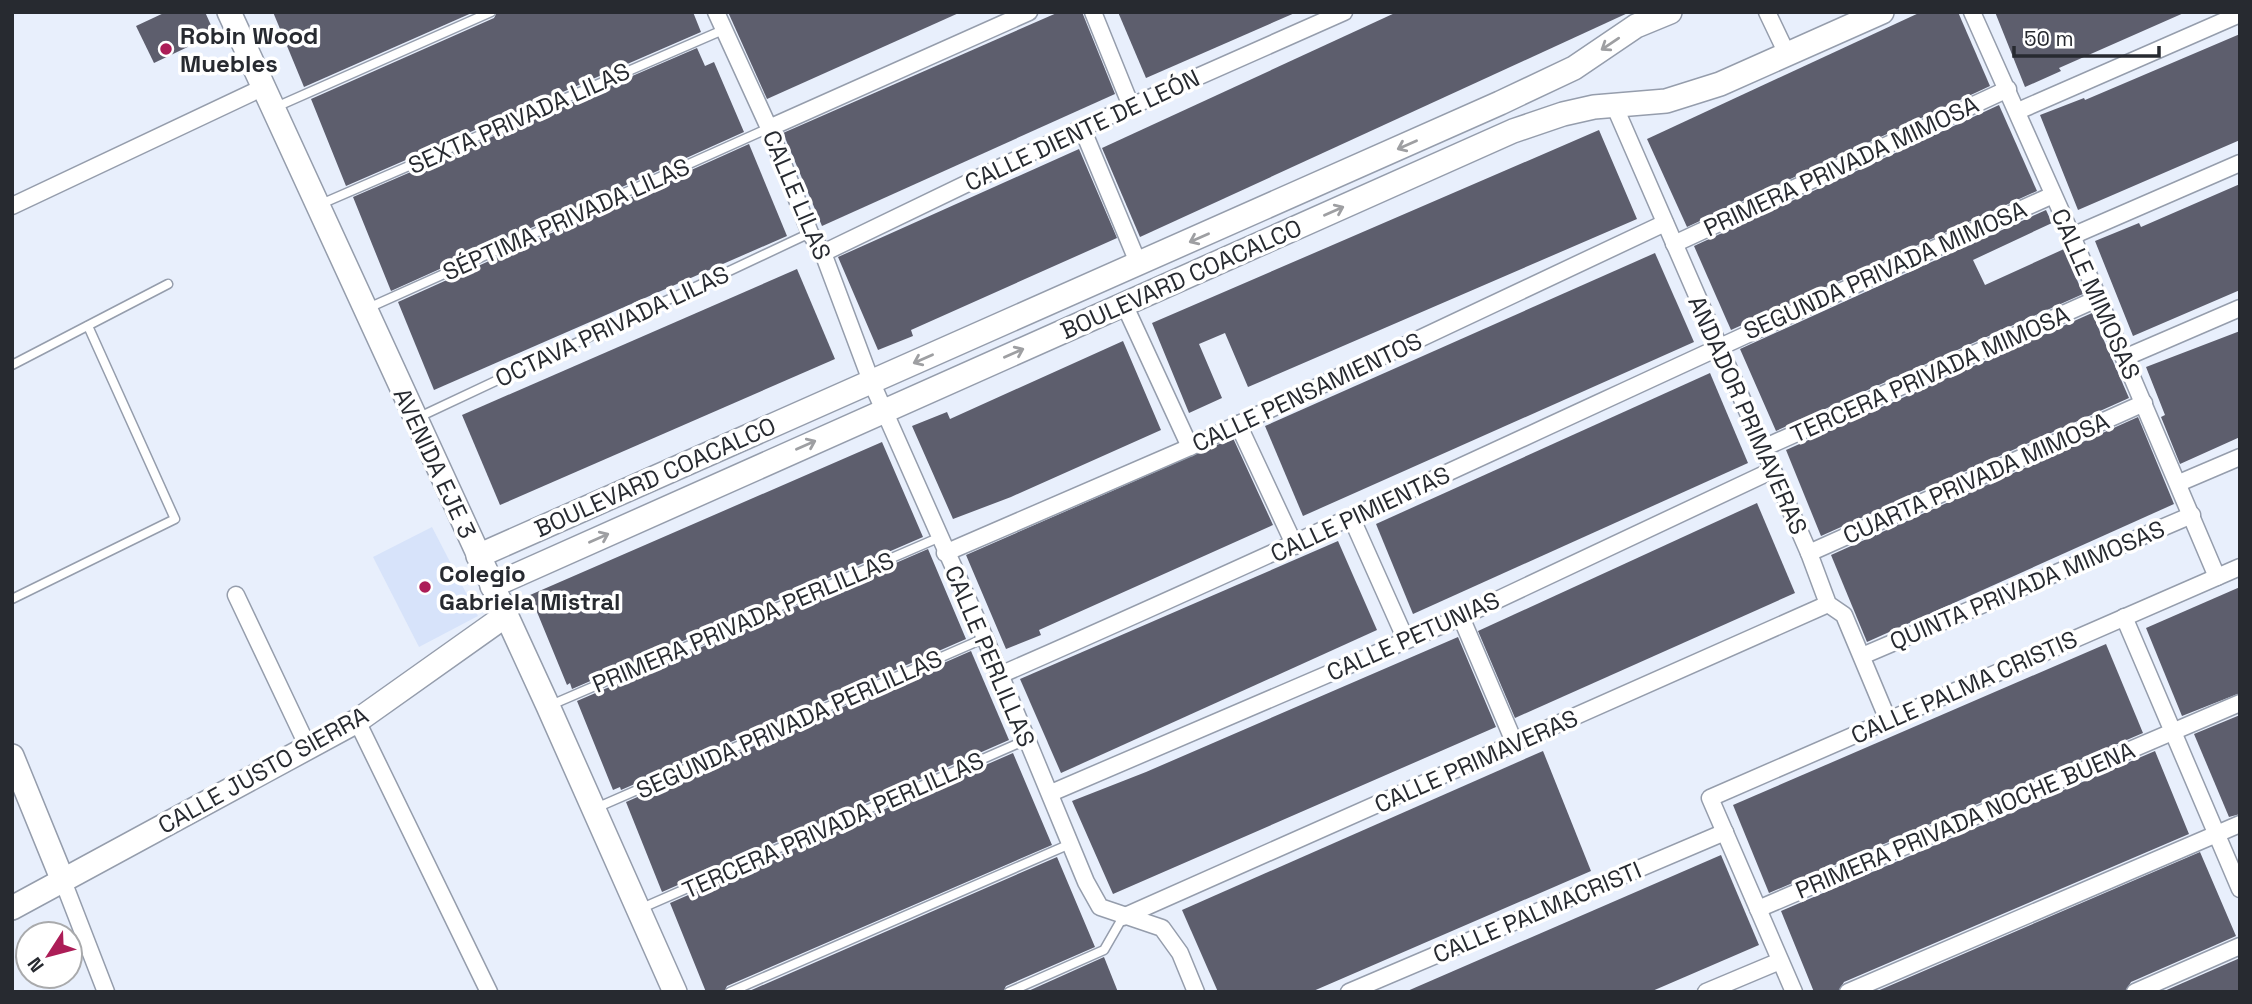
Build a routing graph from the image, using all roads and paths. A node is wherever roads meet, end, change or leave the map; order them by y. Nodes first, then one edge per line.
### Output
1 (229, 12) edge
2 (491, 12) edge
3 (716, 12) edge
4 (1029, 12) edge
5 (1093, 12) edge
6 (1344, 12) edge
7 (1670, 12) edge
8 (1768, 12) edge
9 (1882, 12) edge
10 (1972, 12) edge
11 (2240, 14) edge
12 (723, 30) junction
13 (1787, 54) junction
14 (2008, 89) junction
15 (267, 98) junction
16 (1614, 105) junction
17 (1131, 106) junction
18 (2018, 111) junction
19 (768, 128) junction
20 (1082, 128) junction
21 (2240, 163) edge
22 (2053, 195) junction
23 (12, 206) edge
24 (316, 207) junction
25 (1665, 223) junction
26 (810, 233) junction
27 (2072, 236) junction
28 (1674, 244) junction
29 (823, 253) junction
30 (1139, 265) junction
31 (168, 284) dead end
32 (2099, 298) junction
33 (1124, 304) junction
34 (2240, 308) edge
35 (364, 310) junction
36 (88, 326) junction
37 (1717, 346) junction
38 (2124, 358) junction
39 (12, 365) edge
40 (871, 381) junction
41 (2144, 404) junction
42 (884, 410) junction
43 (414, 419) junction
44 (1238, 424) junction
45 (1190, 447) junction
46 (1762, 449) junction
47 (2240, 457) edge
48 (1771, 471) junction
49 (2179, 483) junction
50 (2192, 515) junction
51 (1352, 519) junction
52 (942, 545) junction
53 (1295, 546) junction
54 (1809, 553) junction
55 (478, 556) junction
56 (2240, 567) edge
57 (2217, 577) junction
58 (492, 586) junction
59 (236, 595) dead end
60 (12, 600) edge
61 (1828, 604) junction
62 (505, 616) junction
63 (1461, 617) junction
64 (2124, 617) junction
65 (985, 638) junction
66 (1406, 640) junction
67 (1862, 656) junction
68 (1000, 675) junction
69 (2240, 703) edge
70 (548, 706) junction
71 (1888, 720) junction
72 (356, 721) junction
73 (2173, 732) junction
74 (1026, 740) junction
75 (1515, 744) junction
76 (307, 747) junction
77 (12, 757) edge
78 (1051, 793) junction
79 (593, 809) junction
80 (2240, 824) edge
81 (1725, 832) junction
82 (2216, 834) junction
83 (1070, 844) junction
84 (62, 881) junction
85 (2240, 888) edge
86 (12, 908) edge
87 (639, 909) junction
88 (1758, 909) junction
89 (1123, 917) junction
90 (2240, 946) edge
91 (1780, 961) junction
92 (106, 992) edge
93 (489, 992) edge
94 (674, 992) edge
95 (730, 992) edge
96 (1009, 992) edge
97 (1196, 992) edge
98 (1349, 992) edge
99 (1706, 992) edge
100 (1794, 992) edge
101 (1848, 992) edge
102 (2135, 992) edge

1 - 15 main road, AVENIDA EJE 3
2 - 15 lane
3 - 12 street, CALLE LILAS
4 - 19 street
5 - 17 street
6 - 17 street, CALLE DIENTE DE LEÓN
7 -> 30 main road, BOULEVARD COACALCO
8 - 13 street
9 - 13 main road, BOULEVARD COACALCO
10 - 14 street, CALLE MIMOSAS
11 - 18 street
12 - 19 street, CALLE LILAS
12 - 24 lane, SEXTA PRIVADA LILAS
13 - 16 main road, BOULEVARD COACALCO
14 - 18 street, CALLE MIMOSAS
14 - 28 street, PRIMERA PRIVADA MIMOSA
15 - 23 street
15 - 24 main road, AVENIDA EJE 3
16 - 25 street, ANDADOR PRIMAVERAS
33 -> 16 main road, BOULEVARD COACALCO
17 - 20 street, CALLE DIENTE DE LEÓN
18 - 22 street, CALLE MIMOSAS
19 - 26 street, CALLE LILAS
19 - 35 lane, SÉPTIMA PRIVADA LILAS
20 - 29 street, CALLE DIENTE DE LEÓN
20 - 30 street
21 - 27 street
22 - 27 street, CALLE MIMOSAS
22 - 37 street, SEGUNDA PRIVADA MIMOSA
24 - 35 main road, AVENIDA EJE 3
25 - 28 street, ANDADOR PRIMAVERAS
25 - 44 street, CALLE PENSAMIENTOS
26 - 29 street, CALLE LILAS
26 - 43 lane, OCTAVA PRIVADA LILAS
27 - 32 street, CALLE MIMOSAS
28 - 37 street, ANDADOR PRIMAVERAS
29 - 40 street, CALLE LILAS
30 -> 40 main road, BOULEVARD COACALCO
31 - 36 lane
32 - 38 street, CALLE MIMOSAS
32 - 46 street, TERCERA PRIVADA MIMOSA
42 -> 33 main road, BOULEVARD COACALCO
33 - 45 street
34 - 38 street
35 - 43 main road, AVENIDA EJE 3
36 - 39 lane
36 - 60 lane
37 - 46 street, ANDADOR PRIMAVERAS
37 - 51 street, CALLE PIMIENTAS
38 - 41 street, CALLE MIMOSAS
40 - 42 street, CALLE PERLILLAS
40 - 55 main road, BOULEVARD COACALCO
41 - 49 street, CALLE MIMOSAS
41 - 54 street, CUARTA PRIVADA MIMOSA
42 - 52 street, CALLE PERLILLAS
58 -> 42 main road, BOULEVARD COACALCO
43 - 55 main road, AVENIDA EJE 3
44 - 45 street, CALLE PENSAMIENTOS
44 - 53 street
45 - 52 street, CALLE PENSAMIENTOS
46 - 48 street, ANDADOR PRIMAVERAS
47 - 49 street
48 - 54 street, ANDADOR PRIMAVERAS
48 - 63 street, CALLE PETUNIAS
49 - 50 street, CALLE MIMOSAS
50 - 57 street, CALLE MIMOSAS
50 - 67 street, QUINTA PRIVADA MIMOSAS
51 - 53 street, CALLE PIMIENTAS
51 - 66 street
52 - 65 street, CALLE PERLILLAS
52 - 70 lane, PRIMERA PRIVADA PERLILLAS
53 - 68 street, CALLE PIMIENTAS
54 - 61 street, ANDADOR PRIMAVERAS
55 - 58 main road, AVENIDA EJE 3
56 - 57 street, CALLE PALMA CRISTIS
57 - 64 street, CALLE PALMA CRISTIS
58 - 62 main road, AVENIDA EJE 3
59 - 76 street
61 - 67 street, ANDADOR PRIMAVERAS
61 - 75 street, CALLE PRIMAVERAS
62 - 70 main road, AVENIDA EJE 3
62 - 72 main road, CALLE JUSTO SIERRA
63 - 66 street, CALLE PETUNIAS
63 - 75 street
64 - 71 street, CALLE PALMA CRISTIS
64 - 73 street
65 - 68 street, CALLE PERLILLAS
65 - 79 lane, SEGUNDA PRIVADA PERLILLAS
66 - 78 street, CALLE PETUNIAS
67 - 71 street, ANDADOR PRIMAVERAS
68 - 74 street, CALLE PERLILLAS
69 - 73 street, PRIMERA PRIVADA NOCHE BUENA
70 - 79 main road, AVENIDA EJE 3
71 - 81 street, CALLE PALMA CRISTIS
72 - 76 main road, CALLE JUSTO SIERRA
72 - 93 street
73 - 82 street
73 - 88 street, PRIMERA PRIVADA NOCHE BUENA
74 - 78 street, CALLE PERLILLAS
74 - 87 lane, TERCERA PRIVADA PERLILLAS
75 - 89 street, CALLE PRIMAVERAS
76 - 84 main road, CALLE JUSTO SIERRA
77 - 84 main road
78 - 83 street, CALLE PERLILLAS
79 - 87 main road, AVENIDA EJE 3
80 - 82 street
81 - 88 street
81 - 98 street, CALLE PALMACRISTI
82 - 85 street
82 - 101 street
83 - 89 street, CALLE PERLILLAS
83 - 95 lane
84 - 86 main road, CALLE JUSTO SIERRA
84 - 92 street
87 - 94 main road, AVENIDA EJE 3
88 - 91 street
89 - 96 lane
89 - 97 street, CALLE PERLILLAS
90 - 102 street
91 - 99 street
91 - 100 street

